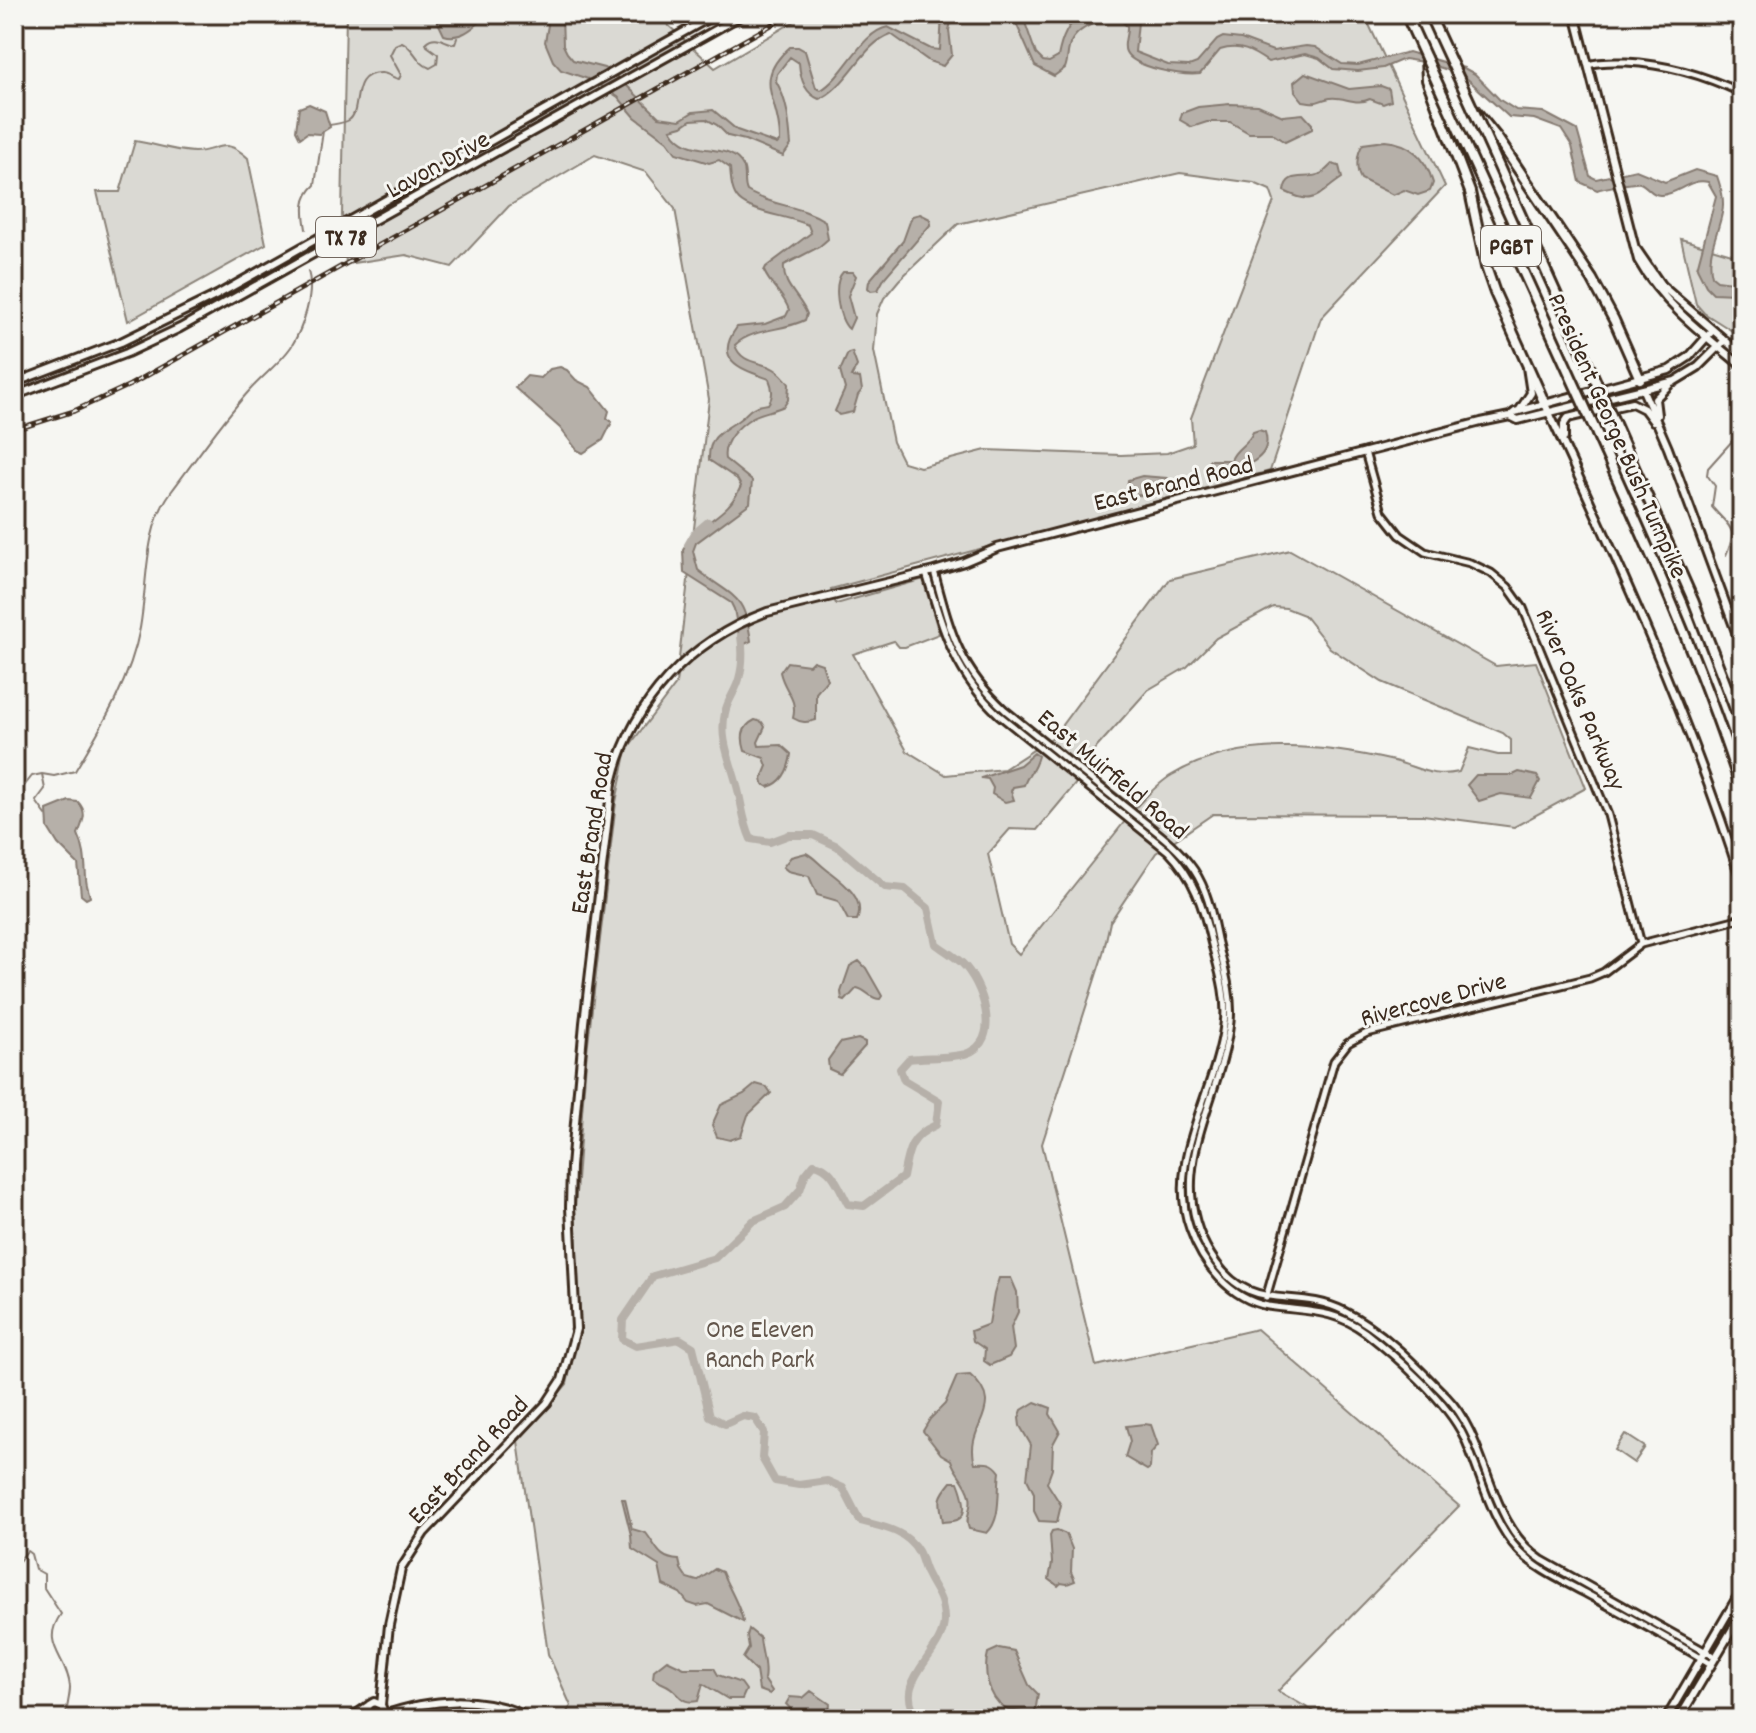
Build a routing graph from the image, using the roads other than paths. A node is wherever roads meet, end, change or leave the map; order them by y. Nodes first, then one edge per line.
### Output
1 (716, 14) edge
2 (1406, 14) edge
3 (1429, 14) edge
4 (1575, 14) edge
5 (739, 15) edge
6 (1426, 58) junction
7 (1588, 65) junction
8 (1742, 93) edge
9 (1472, 107) junction
10 (1633, 244) junction
11 (1713, 330) junction
12 (1707, 337) junction
13 (1725, 340) junction
14 (1719, 347) junction
15 (1742, 355) edge
16 (1527, 364) junction
17 (1742, 366) edge
18 (1640, 379) junction
19 (1675, 381) junction
20 (14, 383) edge
21 (1643, 390) junction
22 (14, 396) edge
23 (1547, 408) junction
24 (1519, 411) junction
25 (1510, 416) junction
26 (1668, 448) junction
27 (1365, 452) junction
28 (1569, 454) junction
29 (930, 572) junction
30 (1742, 648) edge
31 (1742, 727) edge
32 (1742, 791) edge
33 (1742, 883) edge
34 (1742, 918) edge
35 (1641, 944) junction
36 (1266, 1297) junction
37 (1263, 1305) junction
38 (1742, 1589) edge
39 (1742, 1613) edge
40 (1704, 1656) junction
41 (1713, 1661) junction
42 (374, 1712) edge
43 (348, 1719) edge
44 (532, 1719) edge
45 (1666, 1719) edge
46 (1679, 1719) edge

1 - 20 main road, Lavon Drive / TX 78
2 - 6 highway, President George Bush Turnpike / PGBT
3 - 9 highway, President George Bush Turnpike / PGBT
4 - 7 main road
5 - 22 main road, Lavon Drive / TX 78
6 - 16 highway
6 - 32 highway, President George Bush Turnpike / PGBT, bridge
7 - 8 street
7 - 10 main road
9 - 18 highway, bridge
9 - 31 highway, President George Bush Turnpike / PGBT, bridge
10 - 11 main road
10 - 12 main road
11 - 12 main road, East Brand Road
11 - 13 main road
12 - 14 main road
12 - 18 main road, East Brand Road
13 - 14 main road, East Brand Road
13 - 15 main road
14 - 17 main road
14 - 19 main road, East Brand Road
16 - 23 highway
16 - 24 main road
18 - 21 main road
18 - 23 main road, East Brand Road
19 - 21 main road, East Brand Road
19 - 26 main road
21 - 23 main road, East Brand Road
21 - 26 main road
23 - 24 main road, East Brand Road
23 - 25 main road, East Brand Road
23 - 28 main road
24 - 25 main road, East Brand Road
25 - 27 main road, East Brand Road
26 - 28 main road
26 - 30 main road
27 - 29 main road, East Brand Road
27 - 35 street, River Oaks Parkway
28 - 33 main road
29 - 36 street, East Muirfield Road
29 - 37 street, East Muirfield Road
29 - 42 main road, East Brand Road
34 - 35 street, Rivercove Drive
35 - 36 street, Rivercove Drive
36 - 37 street, Rivercove Drive
36 - 40 street
37 - 40 street
38 - 40 main road
39 - 41 main road
40 - 41 street
40 - 45 main road
41 - 46 main road
42 - 43 main road
42 - 44 main road

